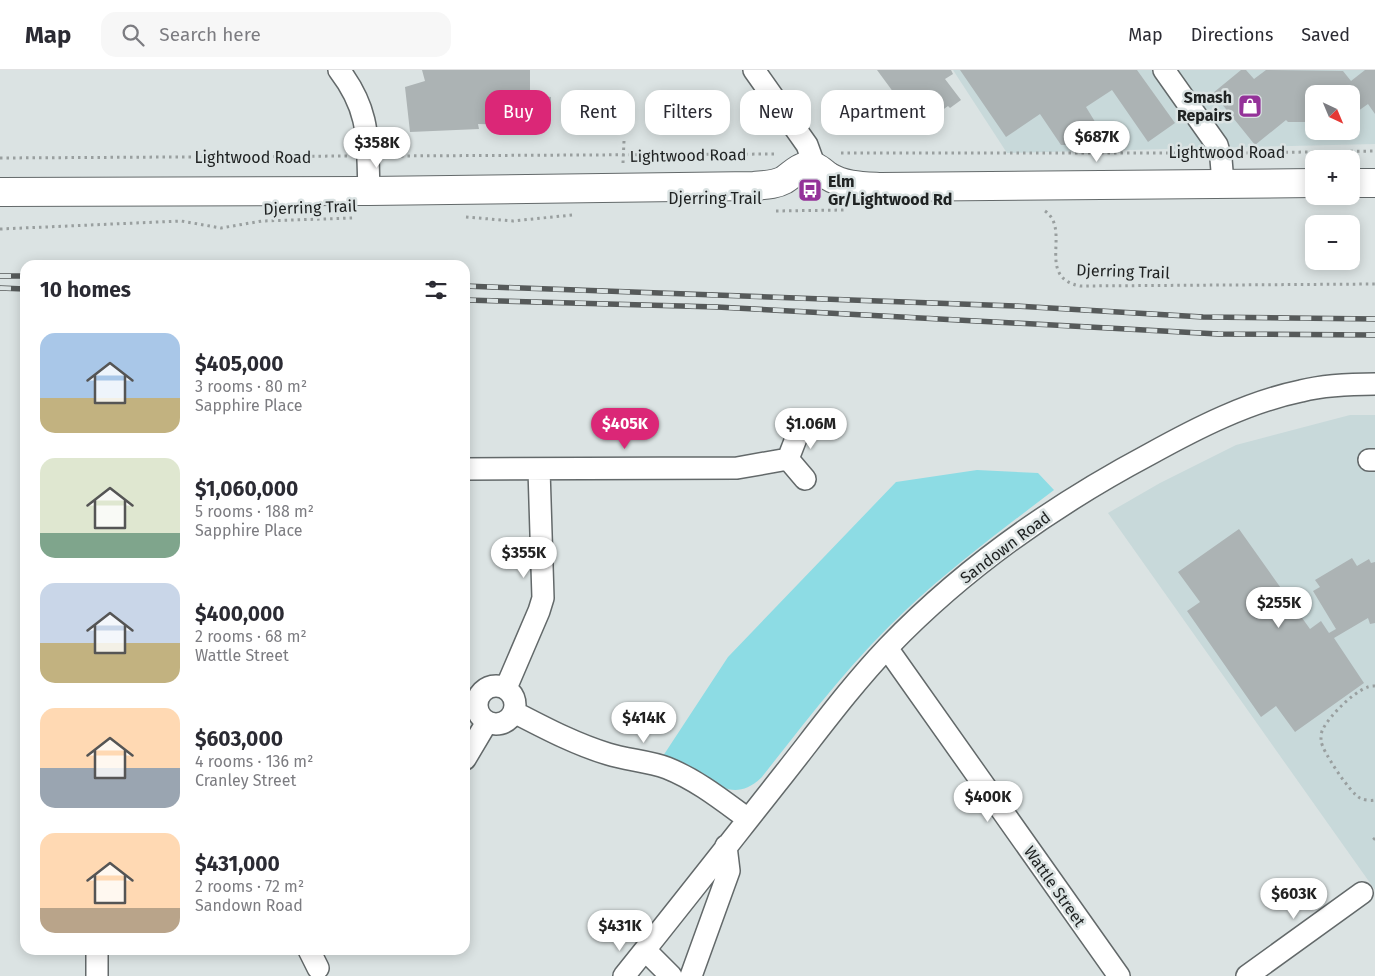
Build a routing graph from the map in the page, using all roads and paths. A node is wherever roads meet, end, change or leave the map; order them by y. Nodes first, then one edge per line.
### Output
1 (339, 70) edge
2 (754, 70) edge
3 (1164, 70) edge
4 (1375, 152) edge
5 (1220, 154) junction
6 (368, 156) junction
7 (0, 158) edge
8 (813, 160) junction
9 (1375, 182) edge
10 (1223, 183) junction
11 (1305, 183) edge
12 (1360, 183) edge
13 (369, 191) junction
14 (0, 192) edge
15 (847, 210) dead end
16 (1042, 210) dead end
17 (769, 211) dead end
18 (581, 215) dead end
19 (456, 216) dead end
20 (361, 218) dead end
21 (0, 229) edge
22 (1375, 284) edge
23 (1375, 384) edge
24 (802, 423) dead end
25 (788, 459) junction
26 (470, 469) edge
27 (539, 469) junction
28 (805, 479) dead end
29 (887, 648) junction
30 (1375, 686) edge
31 (506, 688) junction
32 (472, 692) edge
33 (514, 712) junction
34 (487, 722) junction
35 (470, 751) edge
36 (1375, 800) edge
37 (748, 819) junction
38 (1375, 838) edge
39 (1375, 842) edge
40 (726, 846) junction
41 (1362, 893) dead end
42 (645, 950) junction
43 (97, 955) edge
44 (97, 976) edge
45 (624, 976) edge
46 (671, 976) edge
47 (690, 976) edge
48 (1119, 976) edge
49 (1247, 976) edge

1 - 6 street
2 - 8 street
3 - 5 street
4 - 5 path, Lightwood Road
5 - 8 path, Lightwood Road
5 - 10 street
6 - 7 path, Lightwood Road
6 - 8 path, Lightwood Road
6 - 13 street
8 - 10 main road, Lightwood Road
8 - 13 main road, Lightwood Road
9 - 12 main road
10 - 11 main road, Lightwood Road
13 - 14 main road, Lightwood Road
15 - 17 path, Djerring Trail
16 - 22 path, Djerring Trail
18 - 19 path
20 - 21 path, Djerring Trail
23 - 29 street, Sandown Road
24 - 25 street
25 - 27 street
25 - 28 street
26 - 27 street
27 - 31 street
29 - 37 street, Sandown Road
29 - 48 street, Wattle Street
30 - 36 path
31 - 32 street
31 - 33 street
32 - 34 street
33 - 34 street
33 - 37 street
34 - 35 street
37 - 40 street, Sandown Road
38 - 39 path
40 - 42 street, Sandown Road
40 - 47 street
41 - 49 street
42 - 45 street, Sandown Road
42 - 46 street
43 - 44 street

